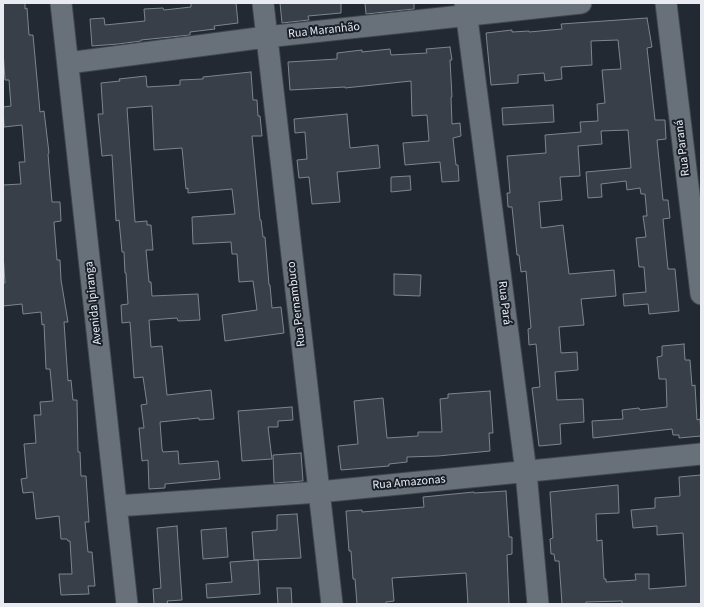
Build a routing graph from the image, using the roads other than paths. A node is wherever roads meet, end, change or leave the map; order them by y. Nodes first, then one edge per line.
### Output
1 (61, 3) edge
2 (263, 3) edge
3 (581, 3) edge
4 (666, 3) edge
5 (465, 10) edge
6 (266, 38) junction
7 (68, 63) junction
8 (701, 294) edge
9 (701, 454) edge
10 (526, 472) junction
11 (319, 492) junction
12 (116, 506) junction
13 (127, 604) edge
14 (332, 604) edge
15 (538, 604) edge

1 - 7 street, Avenida Ipiranga
2 - 6 street, Rua Pernambuco
3 - 5 street, Rua Maranhão
4 - 8 street, Rua Paraná
5 - 6 street, Rua Maranhão
5 - 10 street, Rua Pará
6 - 7 street, Rua Maranhão
6 - 11 street, Rua Pernambuco
7 - 12 street, Avenida Ipiranga
9 - 10 street, Rua Amazonas
10 - 11 street, Rua Amazonas
10 - 15 street, Rua Pará
11 - 12 street, Rua Amazonas
11 - 14 street, Rua Pernambuco
12 - 13 street, Avenida Ipiranga

